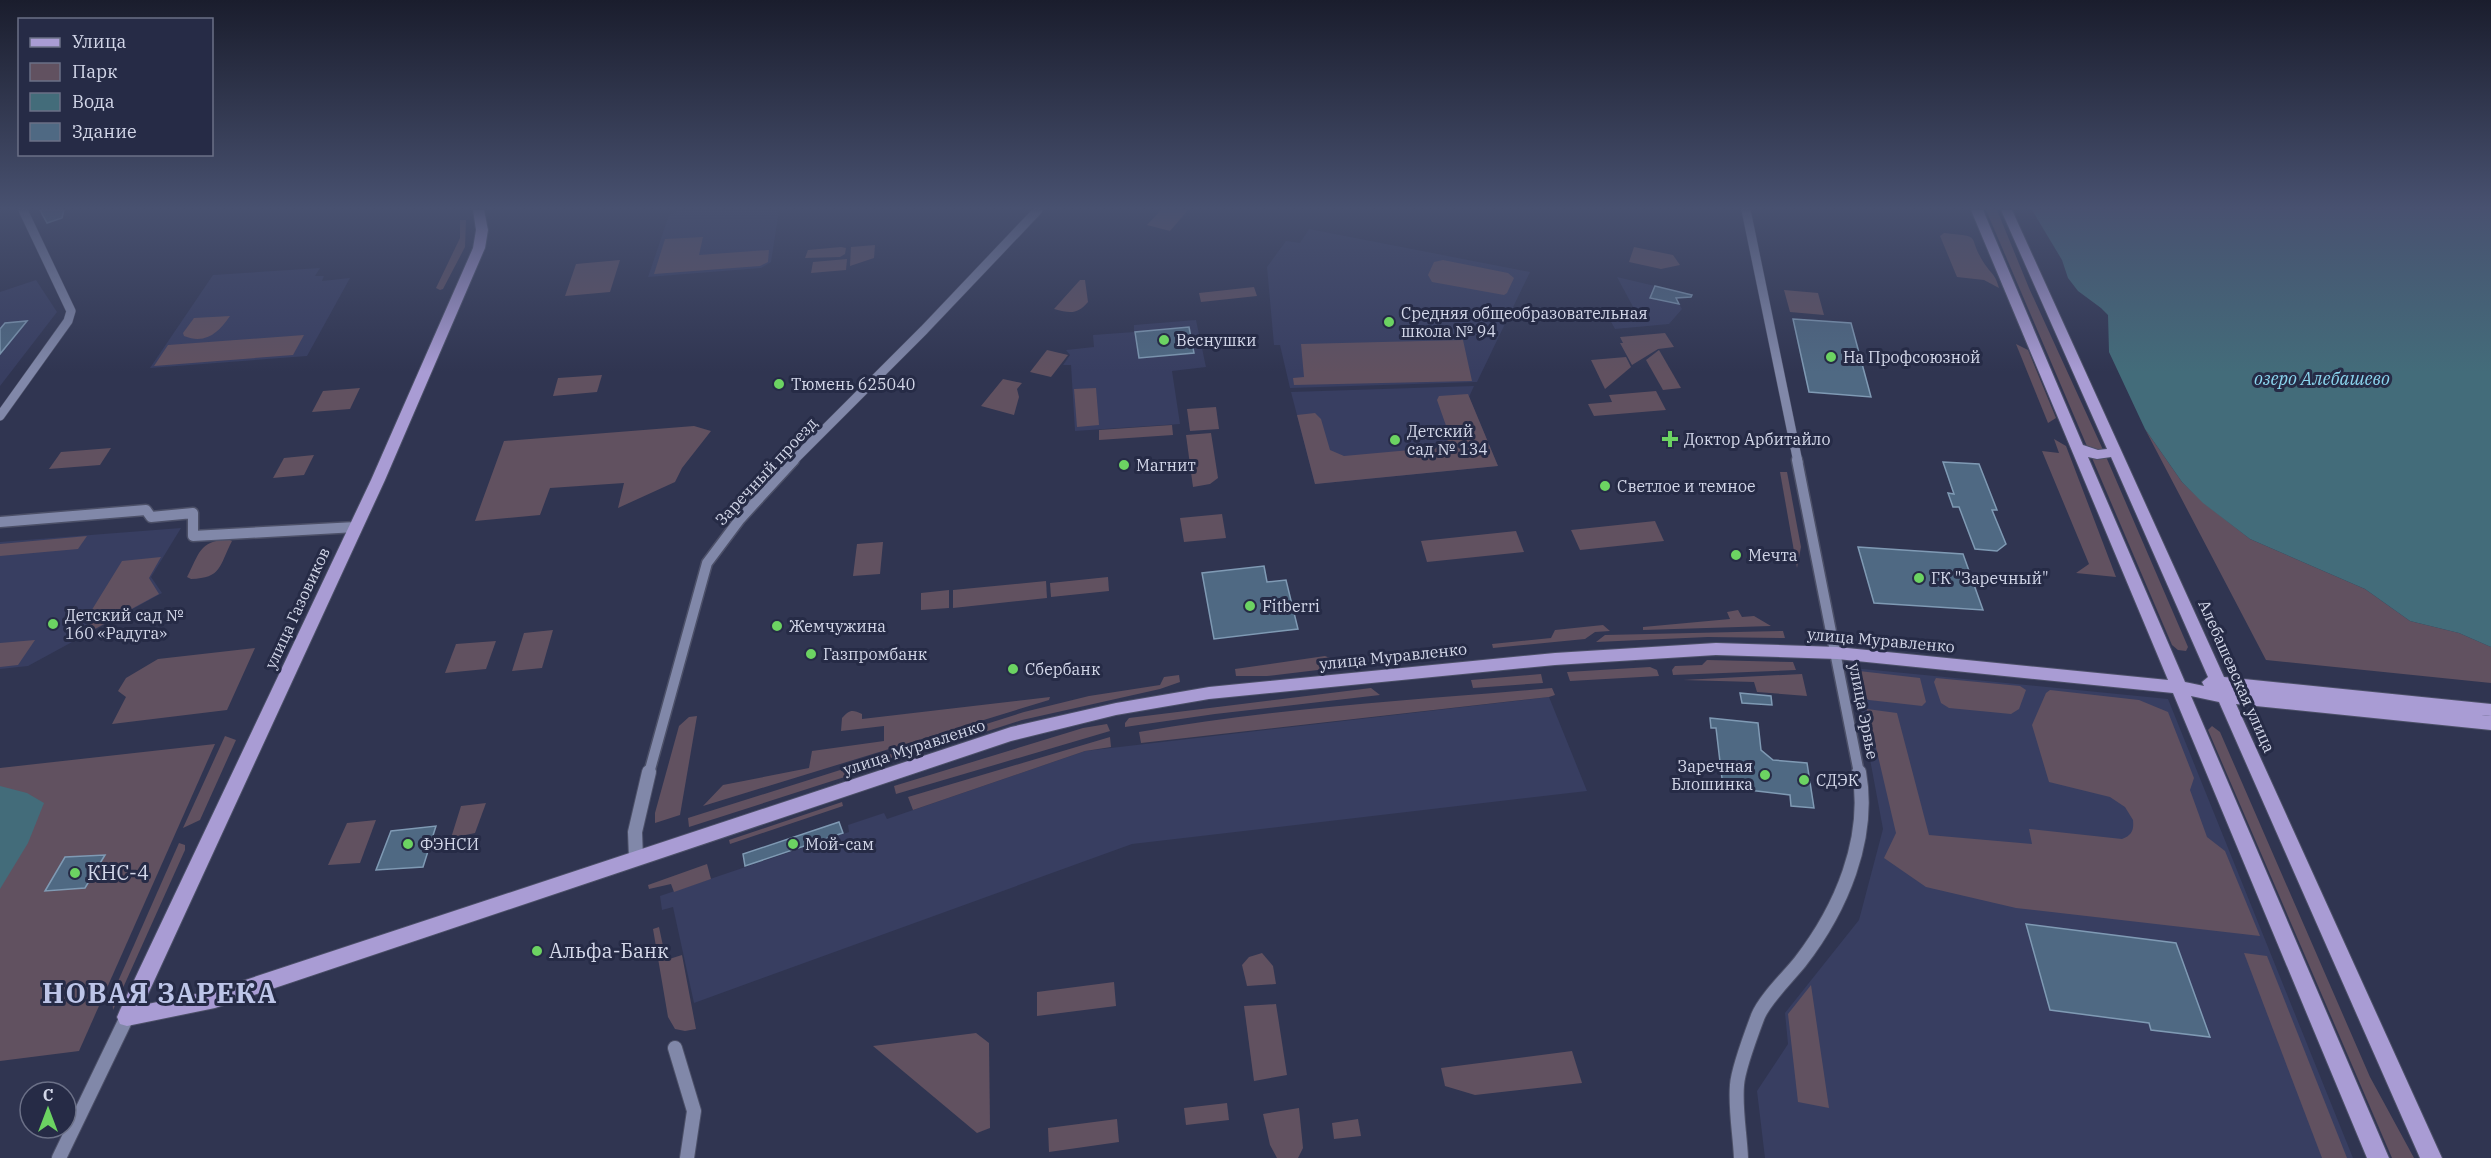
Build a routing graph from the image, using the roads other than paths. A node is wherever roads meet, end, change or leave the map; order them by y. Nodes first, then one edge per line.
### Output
1 (49, 264) edge
2 (472, 264) edge
3 (987, 264) edge
4 (1757, 264) edge
5 (2000, 264) edge
6 (2031, 264) edge
7 (0, 416) edge
8 (2077, 448) junction
9 (2115, 452) junction
10 (0, 522) edge
11 (356, 527) junction
12 (1837, 653) junction
13 (2177, 687) junction
14 (2221, 689) junction
15 (2491, 710) edge
16 (2491, 723) edge
17 (636, 858) junction
18 (127, 1017) junction
19 (675, 1048) dead end
20 (59, 1158) edge
21 (687, 1158) edge
22 (1741, 1158) edge
23 (2378, 1158) edge
24 (2431, 1158) edge

1 - 7 street
2 - 11 main road, улица Газовиков
3 - 17 street, Заречный проезд
4 - 12 street, улица Эрвье
5 - 8 main road
6 - 9 main road, Алебашевская улица
8 - 9 main road
8 - 13 main road
9 - 14 main road, Алебашевская улица
10 - 11 street
11 - 18 main road, улица Газовиков
12 - 13 main road, улица Муравленко
12 - 17 main road, улица Муравленко
12 - 22 street, улица Эрвье
13 - 14 main road
13 - 23 main road
14 - 15 main road
14 - 16 main road
14 - 24 main road, Алебашевская улица
17 - 18 main road
18 - 20 street, улица Газовиков
19 - 21 street

